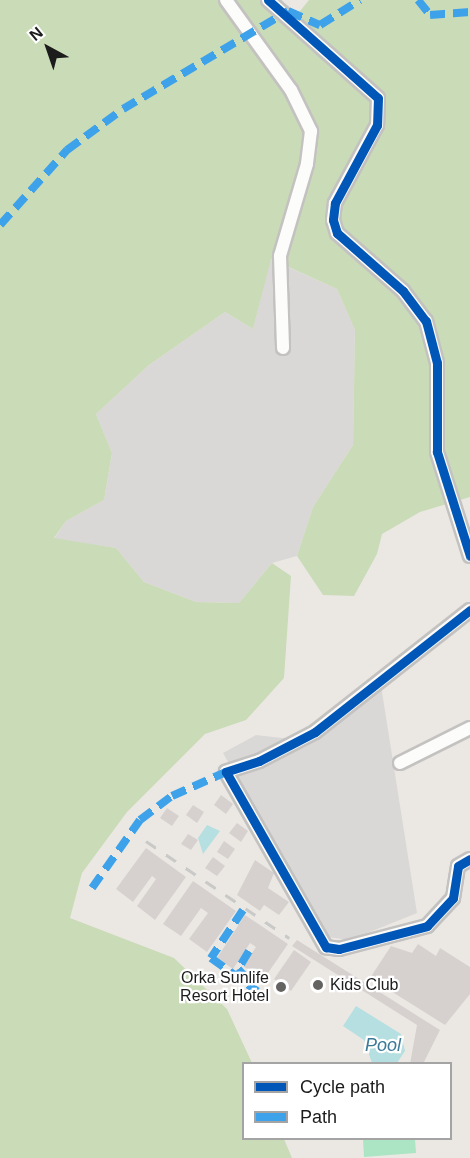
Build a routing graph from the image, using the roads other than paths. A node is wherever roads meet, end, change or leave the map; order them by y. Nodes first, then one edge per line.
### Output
1 (226, 0) edge
2 (268, 0) edge
3 (283, 348) dead end
4 (470, 556) edge
5 (470, 610) edge
6 (470, 728) edge
7 (400, 763) dead end
8 (470, 859) edge

1 - 3 street
2 - 4 street
5 - 8 street
6 - 7 street

